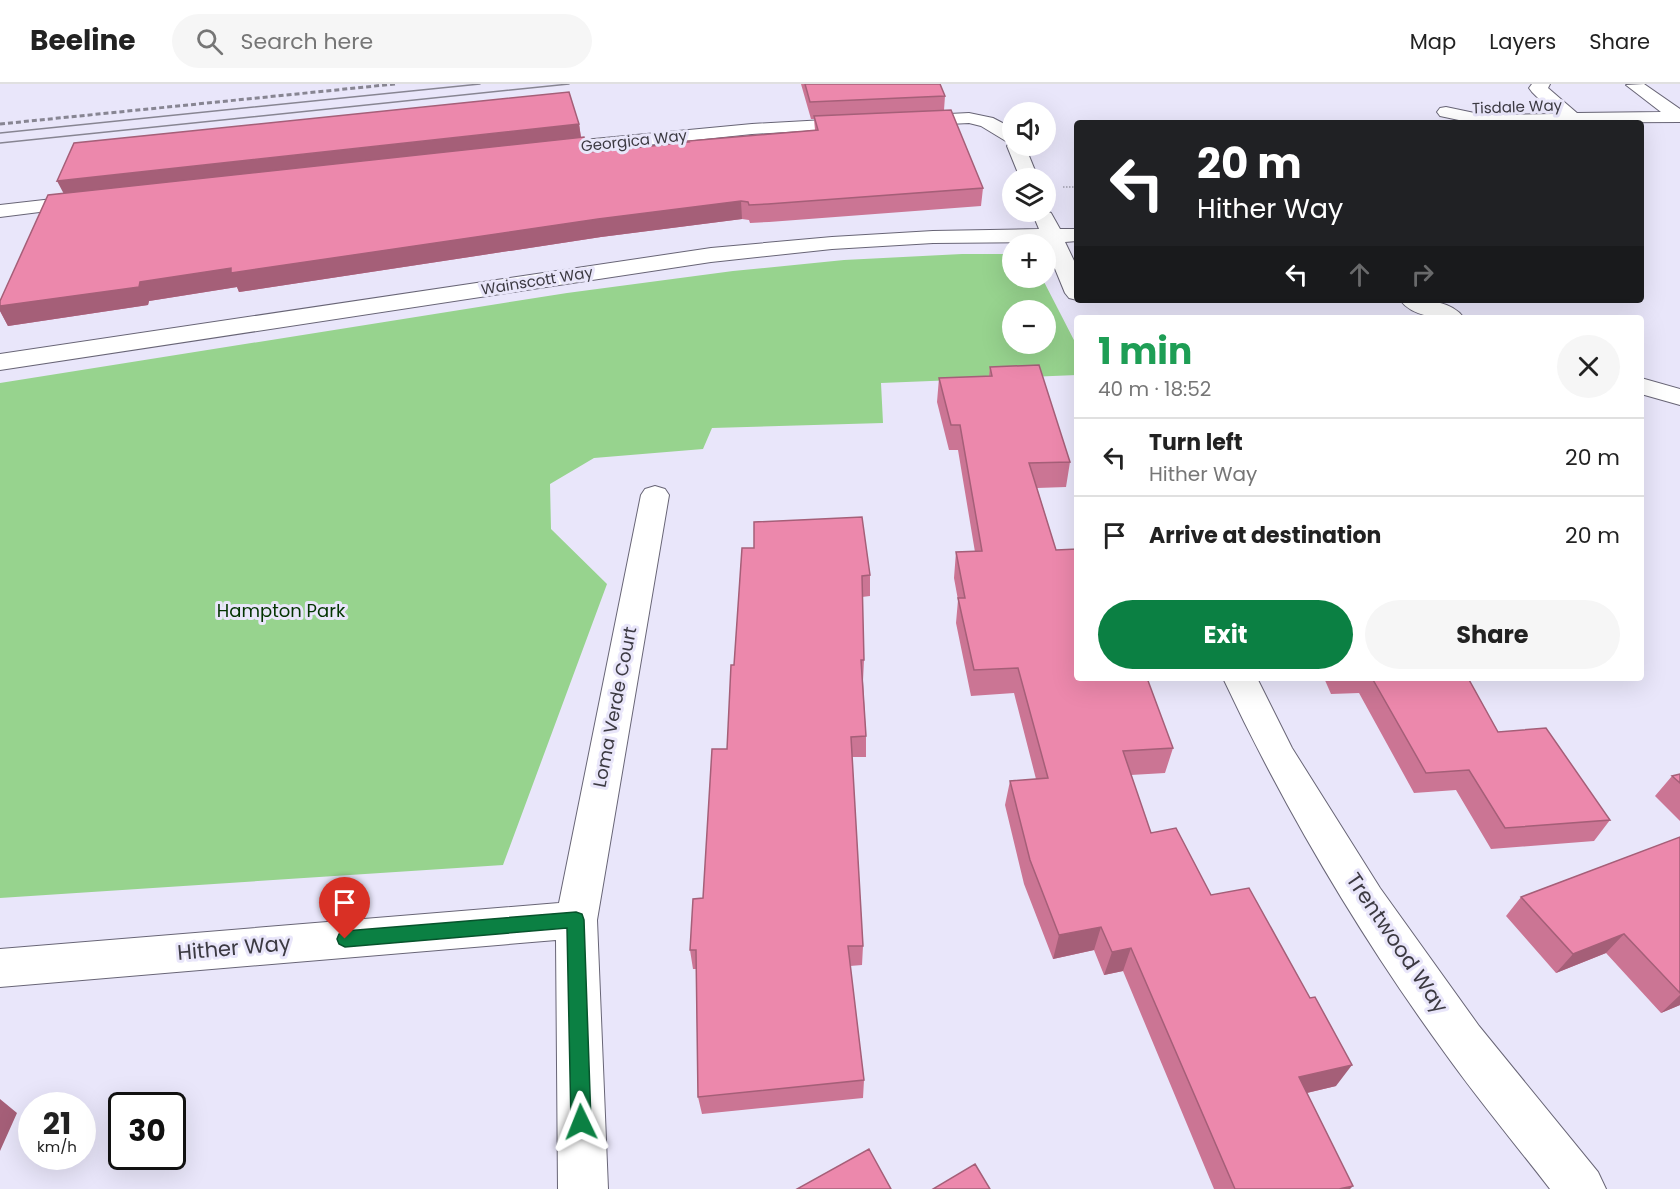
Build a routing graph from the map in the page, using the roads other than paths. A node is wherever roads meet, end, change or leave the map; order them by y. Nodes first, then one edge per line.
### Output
1 (1542, 84) edge
2 (1634, 85) edge
3 (1672, 104) edge
4 (1555, 106) junction
5 (1680, 117) edge
6 (1573, 119) junction
7 (1002, 130) edge
8 (524, 152) edge
9 (109, 199) edge
10 (3, 220) edge
11 (1046, 222) edge
12 (1051, 234) edge
13 (1056, 234) edge
14 (1002, 235) edge
15 (1074, 235) edge
16 (1056, 246) edge
17 (1074, 287) edge
18 (1419, 303) edge
19 (1445, 315) edge
20 (0, 362) edge
21 (1644, 387) edge
22 (1680, 397) edge
23 (655, 495) dead end
24 (1241, 681) edge
25 (576, 920) junction
26 (0, 968) edge
27 (582, 1189) edge
28 (1581, 1189) edge

1 - 4 street
2 - 3 street
3 - 4 street, Tisdale Way
3 - 5 street
4 - 6 street
4 - 6 street, Tisdale Way
5 - 6 street, Tisdale Way
7 - 8 street, Georgica Way
9 - 10 street
11 - 12 street
13 - 15 street, Wainscott Way
14 - 20 street, Wainscott Way
16 - 17 street
18 - 19 street
21 - 22 street
23 - 25 street, Loma Verde Court
24 - 28 street, Trentwood Way
25 - 26 street, Hither Way
25 - 27 street, Loma Verde Court

